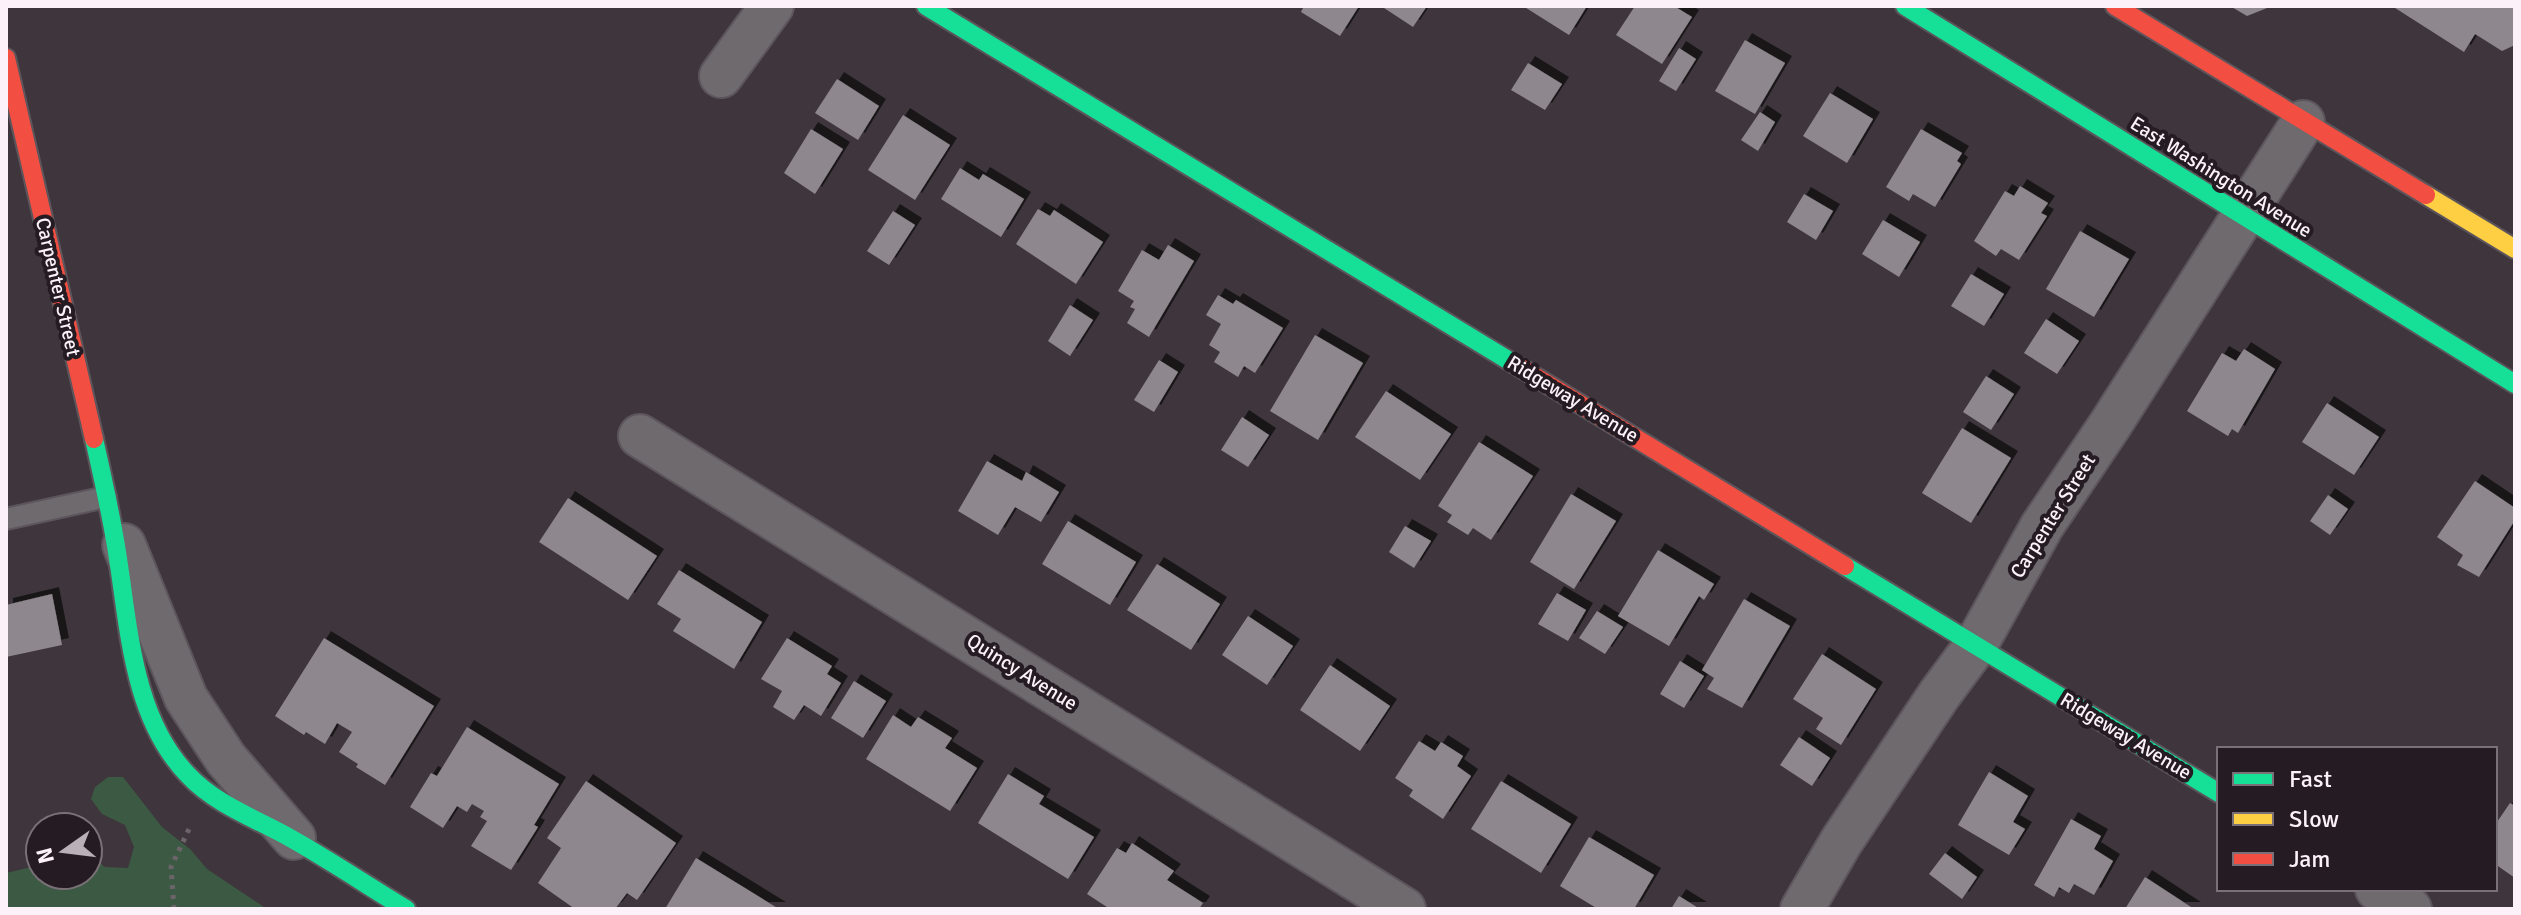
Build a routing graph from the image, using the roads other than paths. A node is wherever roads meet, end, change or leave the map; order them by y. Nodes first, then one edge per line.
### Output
1 (772, 6) edge
2 (926, 6) edge
3 (1905, 6) edge
4 (2115, 6) edge
5 (6, 58) edge
6 (721, 76) dead end
7 (2303, 122) junction
8 (2243, 217) junction
9 (2515, 249) edge
10 (2515, 384) edge
11 (640, 436) dead end
12 (109, 506) junction
13 (6, 519) edge
14 (1976, 645) junction
15 (2217, 792) edge
16 (297, 842) joint
17 (2380, 891) edge
18 (406, 909) edge
19 (1404, 909) edge
20 (1802, 909) edge
21 (2410, 909) edge

1 - 6 street
2 - 14 street, Ridgeway Avenue
3 - 8 street, East Washington Avenue
4 - 7 street
5 - 12 street, Carpenter Street
7 - 8 street, Carpenter Street
7 - 9 street
8 - 10 street, East Washington Avenue
8 - 14 street, Carpenter Street
11 - 19 street, Quincy Avenue
12 - 13 lane
12 - 16 street, Carpenter Street
14 - 15 street, Ridgeway Avenue
14 - 20 street, Carpenter Street
16 - 18 street, Carpenter Street
17 - 21 street

